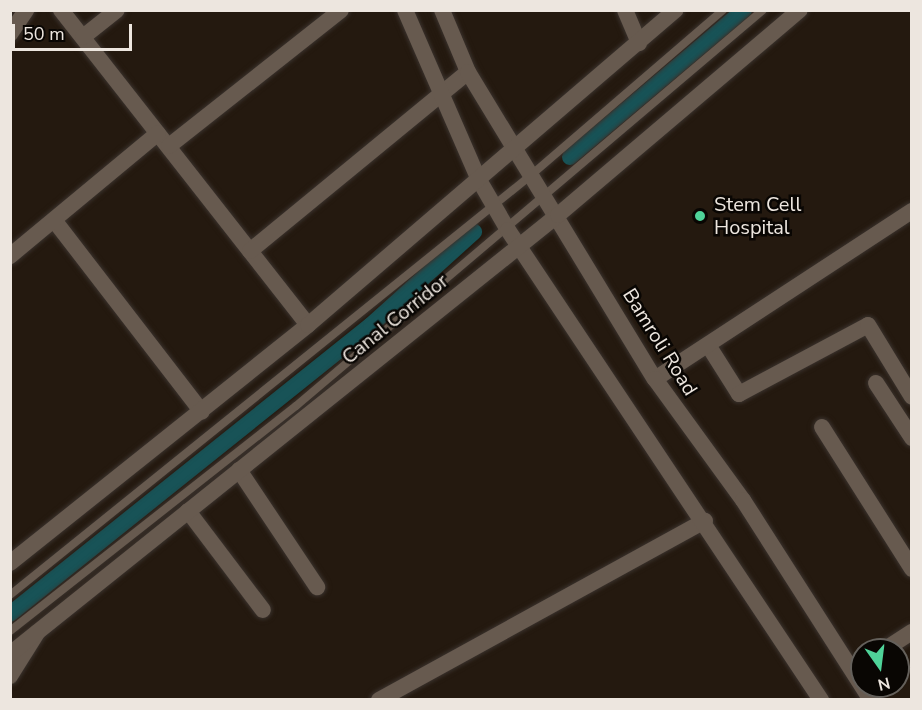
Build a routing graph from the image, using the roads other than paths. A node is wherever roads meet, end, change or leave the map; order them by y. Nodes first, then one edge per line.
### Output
1 (26, 10) edge
2 (61, 10) edge
3 (117, 10) edge
4 (340, 10) edge
5 (405, 10) edge
6 (442, 10) edge
7 (625, 10) edge
8 (675, 10) edge
9 (723, 10) edge
10 (764, 10) edge
11 (800, 10) edge
12 (10, 34) edge
13 (83, 37) junction
14 (639, 43) junction
15 (468, 72) junction
16 (440, 95) junction
17 (158, 133) junction
18 (169, 146) junction
19 (513, 150) junction
20 (530, 176) junction
21 (479, 180) junction
22 (546, 198) junction
23 (494, 206) junction
24 (912, 211) edge
25 (558, 215) junction
26 (54, 220) junction
27 (508, 230) junction
28 (519, 246) junction
29 (250, 251) junction
30 (10, 256) edge
31 (309, 325) junction
32 (708, 345) junction
33 (656, 379) junction
34 (876, 383) dead end
35 (912, 397) edge
36 (202, 412) junction
37 (822, 427) dead end
38 (912, 438) edge
39 (239, 470) junction
40 (188, 511) junction
41 (705, 521) junction
42 (10, 563) edge
43 (912, 569) edge
44 (317, 587) dead end
45 (10, 595) edge
46 (263, 610) dead end
47 (10, 631) edge
48 (38, 632) junction
49 (10, 654) edge
50 (850, 659) edge
51 (10, 676) edge
52 (379, 699) edge
53 (820, 699) edge

1 - 12 street
2 - 13 street
3 - 13 street
4 - 18 street
5 - 16 street
6 - 15 street, Bamroli Road
7 - 14 street
8 - 14 street
9 - 20 lane
10 - 22 lane
11 - 25 street, Canal Corridor
13 - 17 street
14 - 19 street
15 - 16 street
15 - 19 street, Bamroli Road
16 - 21 street
16 - 29 street
17 - 18 street
17 - 26 street
18 - 29 street
19 - 20 street, Bamroli Road
19 - 21 street
20 - 22 street, Bamroli Road
20 - 23 lane
21 - 23 street
21 - 31 street
22 - 25 street, Bamroli Road
22 - 27 lane
23 - 27 street
23 - 45 lane
24 - 32 street
25 - 28 street, Canal Corridor
25 - 33 street, Bamroli Road
26 - 30 street
26 - 36 street
27 - 28 street
27 - 47 lane
28 - 39 street, Canal Corridor
28 - 41 street
29 - 31 street
31 - 36 street
32 - 33 street
32 - 35 street
33 - 50 street, Bamroli Road
34 - 38 street
36 - 42 street
37 - 43 street
39 - 40 street, Canal Corridor
39 - 44 street
40 - 46 street
40 - 48 street, Canal Corridor
41 - 52 street
41 - 53 street
48 - 49 street, Canal Corridor
48 - 51 street

